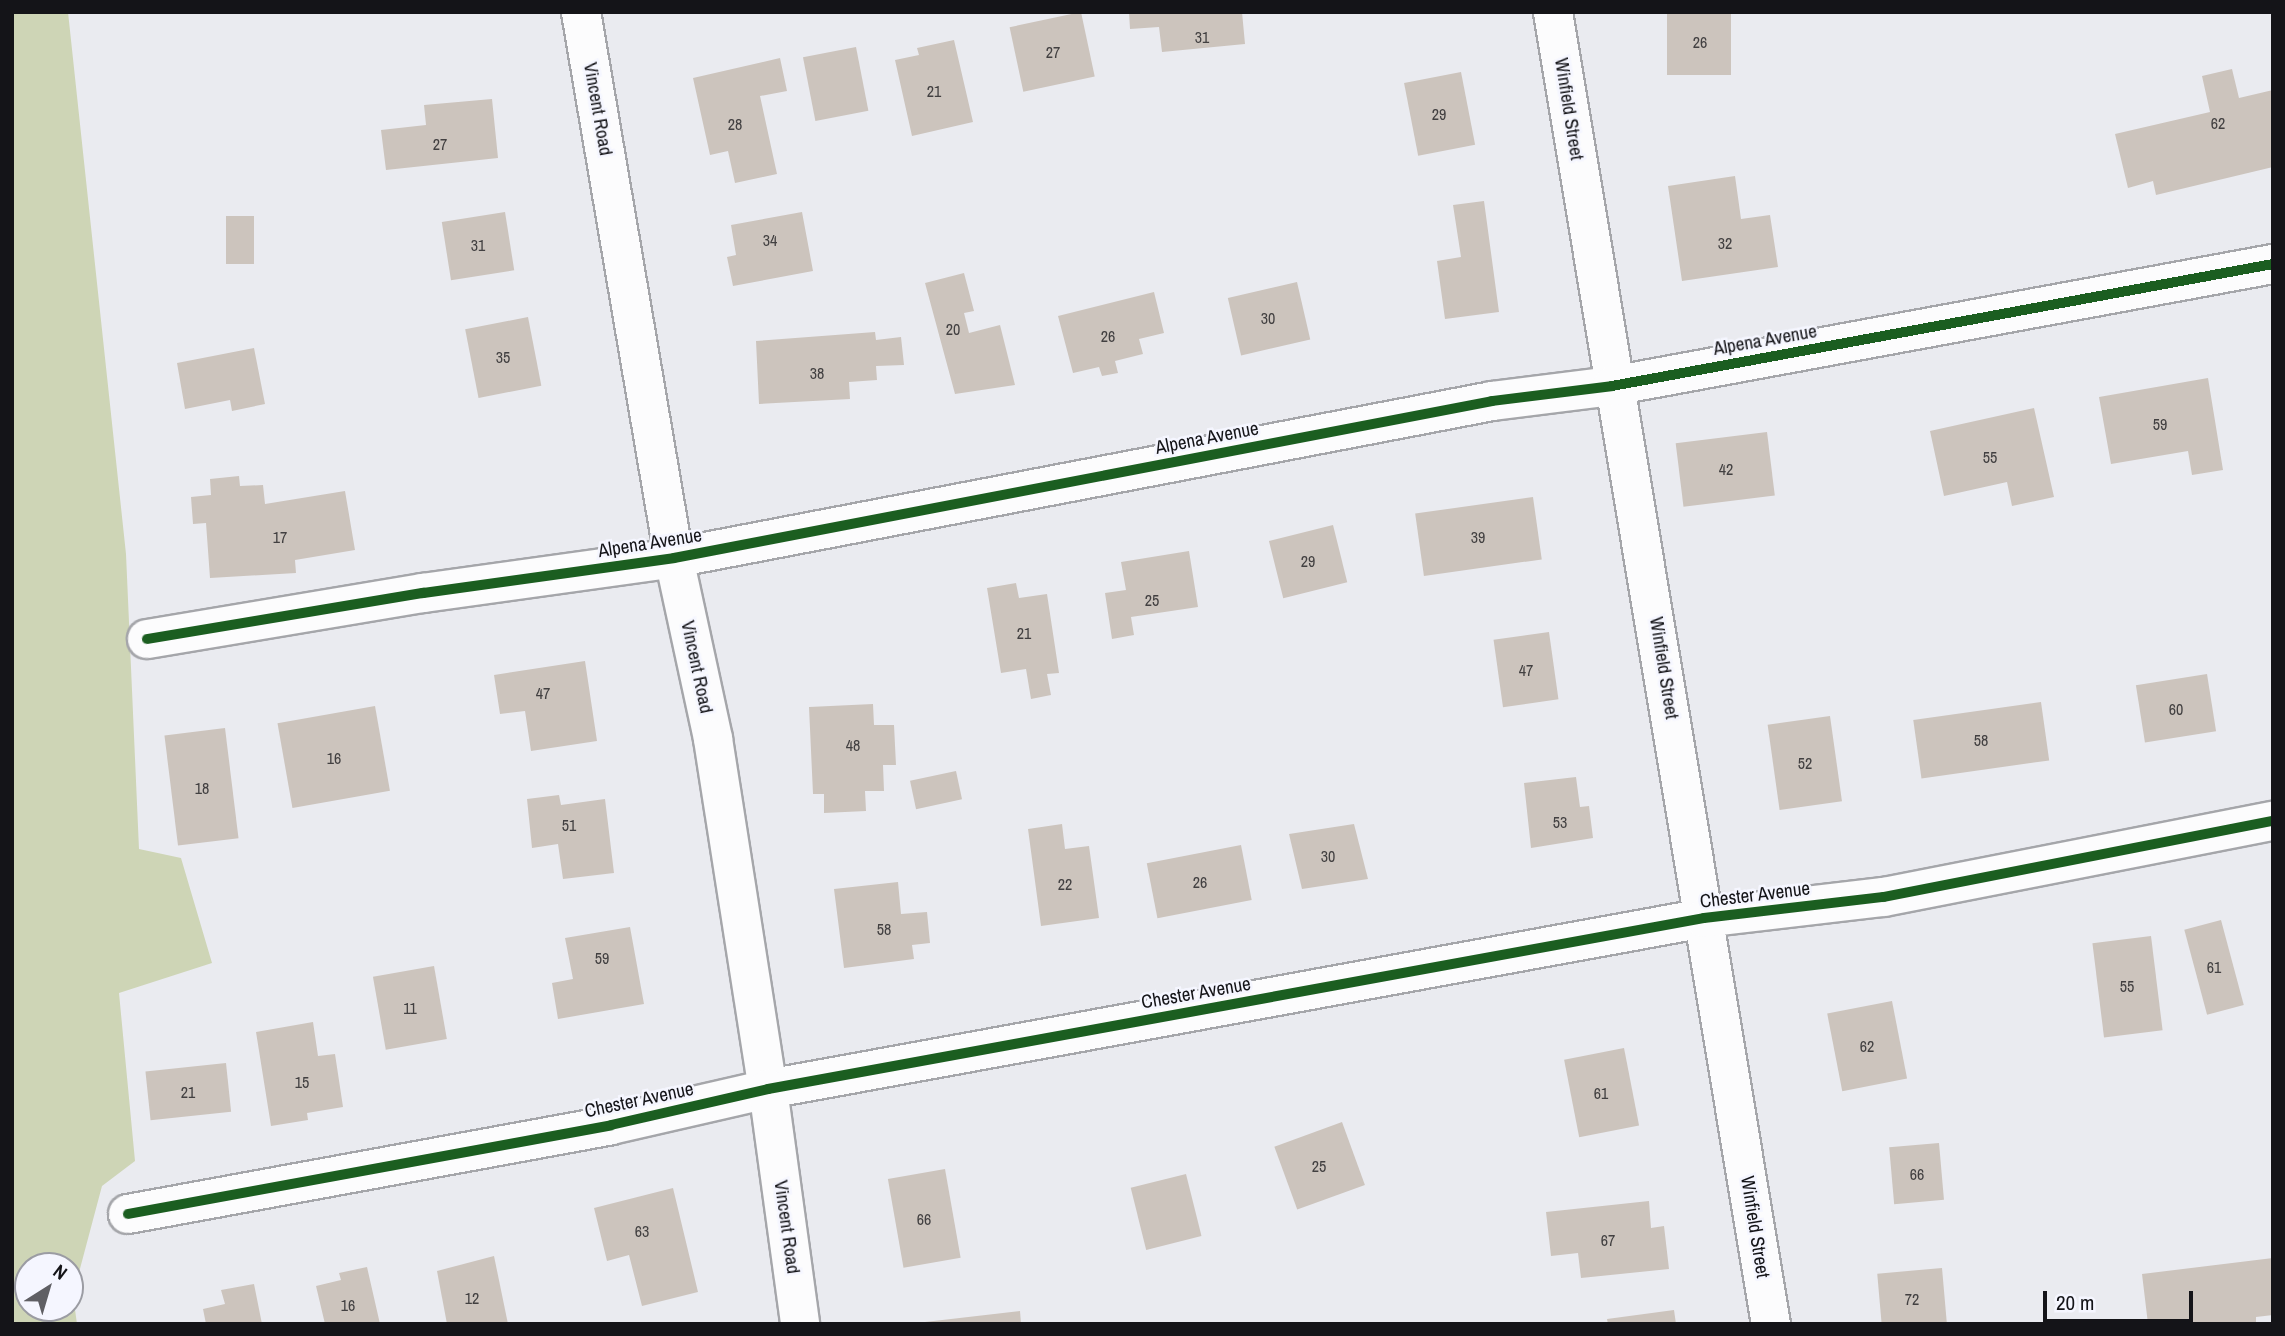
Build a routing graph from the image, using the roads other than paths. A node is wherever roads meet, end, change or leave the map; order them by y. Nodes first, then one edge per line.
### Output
1 (581, 12) edge
2 (1553, 12) edge
3 (2273, 264) edge
4 (1612, 386) junction
5 (674, 558) junction
6 (147, 639) dead end
7 (2273, 821) edge
8 (1704, 918) junction
9 (768, 1089) junction
10 (128, 1214) dead end
11 (800, 1324) edge
12 (1770, 1324) edge

1 - 5 street, Vincent Road
2 - 4 street, Winfield Street
3 - 4 street, Alpena Avenue
4 - 5 street, Alpena Avenue
4 - 8 street, Winfield Street
5 - 6 street, Alpena Avenue
5 - 9 street, Vincent Road
7 - 8 street, Chester Avenue
8 - 9 street, Chester Avenue
8 - 12 street, Winfield Street
9 - 10 street, Chester Avenue
9 - 11 street, Vincent Road

